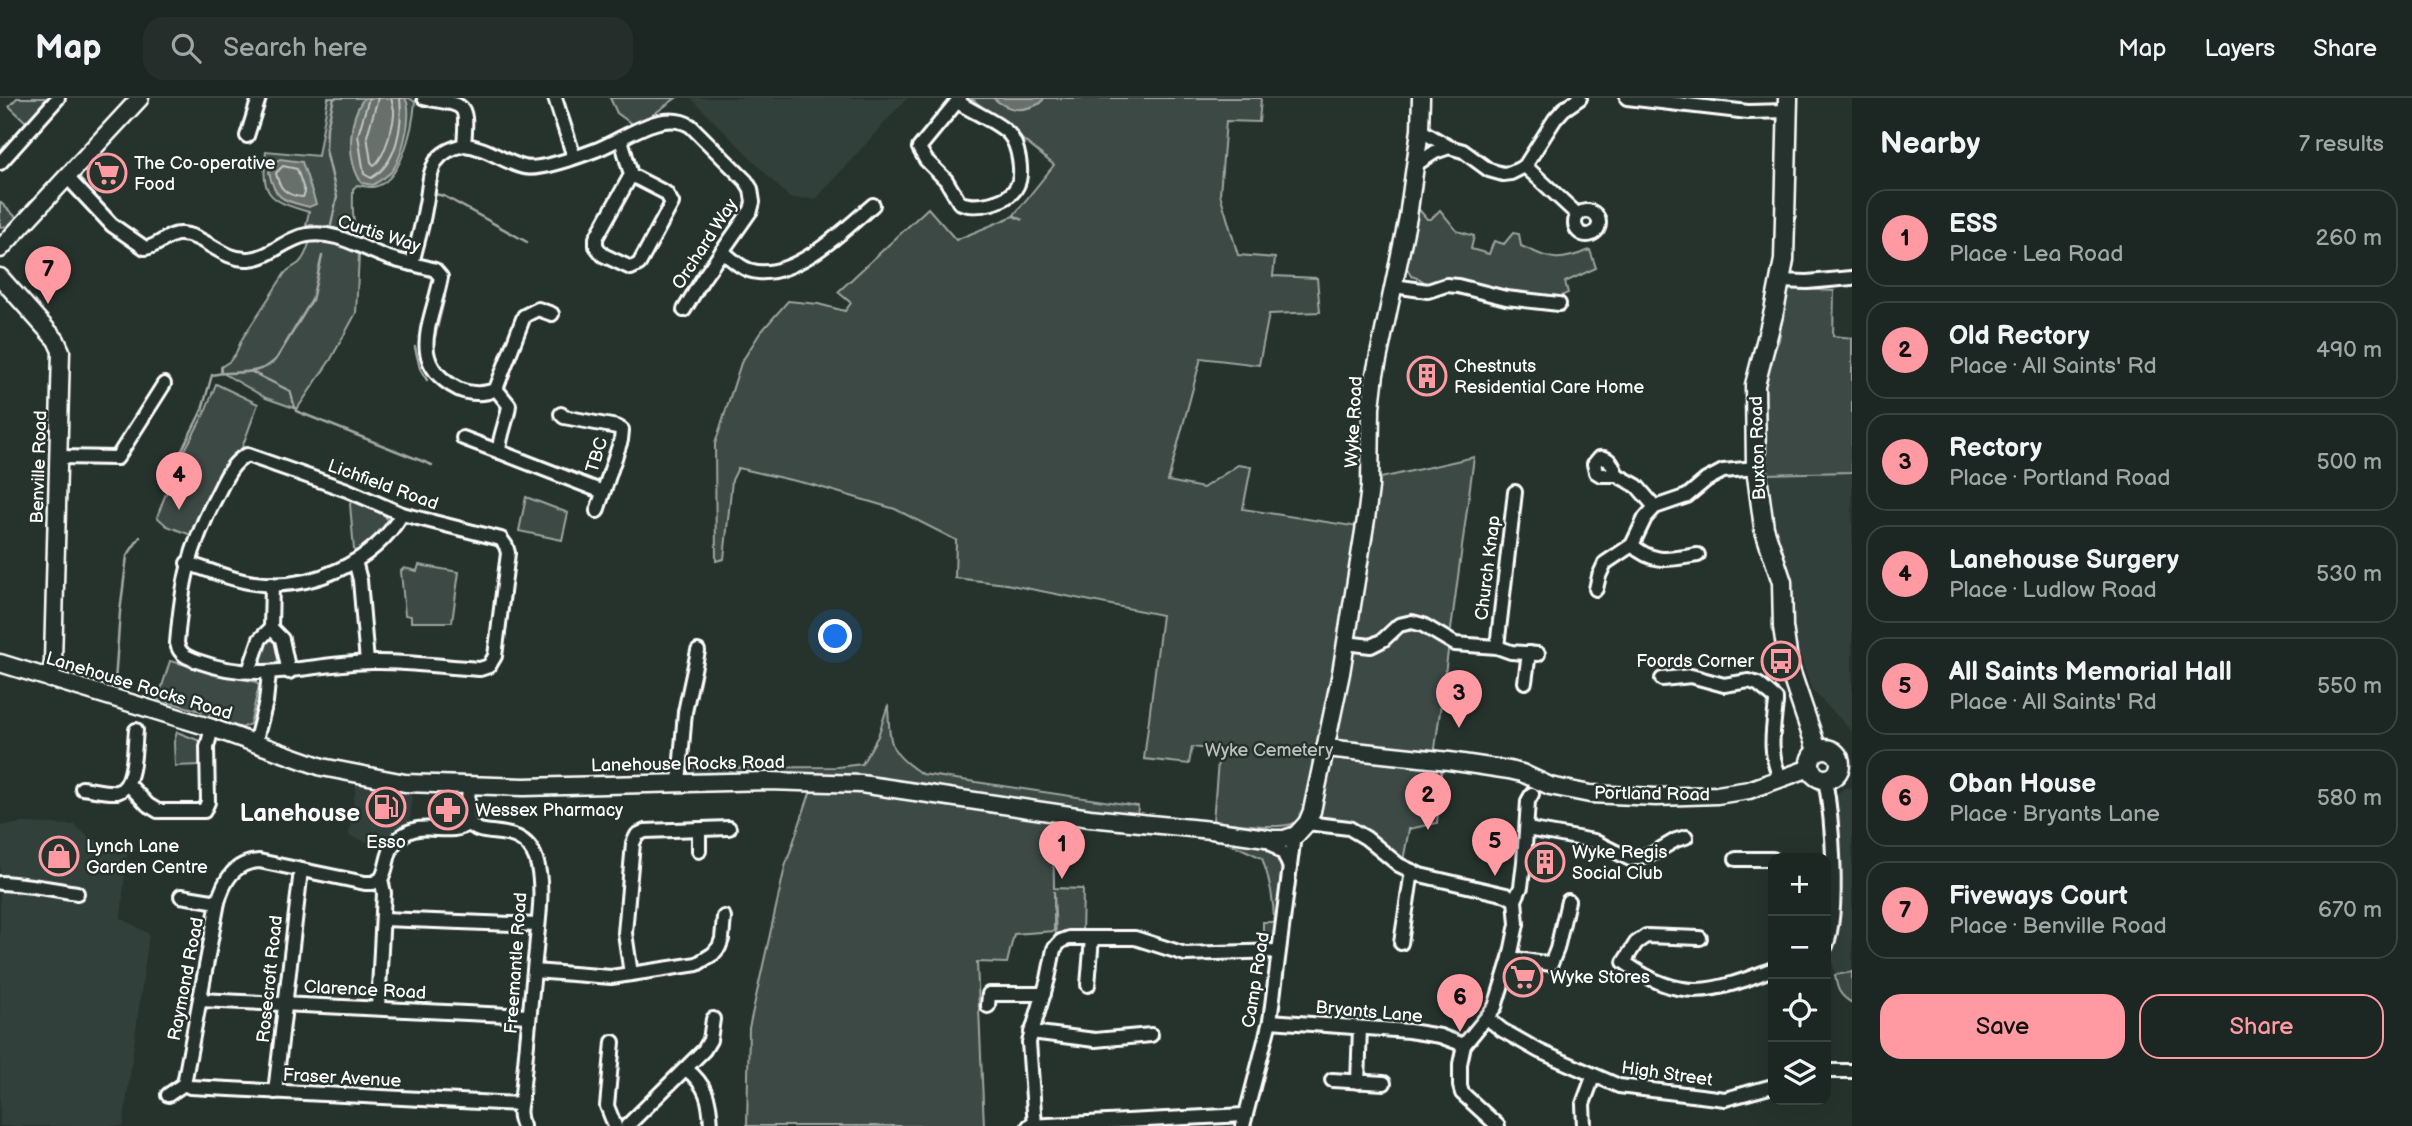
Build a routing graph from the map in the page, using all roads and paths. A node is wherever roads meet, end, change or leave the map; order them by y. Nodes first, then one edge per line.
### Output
1 (58, 98) edge
2 (140, 98) edge
3 (259, 98) edge
4 (424, 98) edge
5 (555, 98) edge
6 (1421, 98) edge
7 (1580, 98) edge
8 (1627, 98) edge
9 (1650, 99) edge
10 (959, 100) edge
11 (1788, 105) edge
12 (1420, 130) junction
13 (247, 136) dead end
14 (621, 139) junction
15 (464, 145) junction
16 (1449, 147) junction
17 (2, 157) edge
18 (574, 157) junction
19 (1415, 165) junction
20 (1525, 166) junction
21 (631, 175) junction
22 (68, 178) junction
23 (873, 205) dead end
24 (1578, 215) dead end
25 (0, 249) edge
26 (722, 251) junction
27 (412, 264) junction
28 (0, 277) edge
29 (1852, 278) edge
30 (1780, 281) junction
31 (1394, 286) junction
32 (1559, 304) dead end
33 (684, 310) dead end
34 (552, 314) dead end
35 (164, 384) dead end
36 (496, 389) junction
37 (561, 414) dead end
38 (463, 438) dead end
39 (500, 452) junction
40 (59, 457) junction
41 (1756, 468) junction
42 (1617, 475) dead end
43 (603, 492) junction
44 (1515, 492) dead end
45 (1656, 507) junction
46 (597, 511) dead end
47 (402, 514) junction
48 (1632, 545) junction
49 (1698, 555) dead end
50 (355, 561) junction
51 (187, 563) junction
52 (272, 584) junction
53 (1596, 589) dead end
54 (271, 628) junction
55 (1345, 643) junction
56 (1497, 647) junction
57 (698, 651) dead end
58 (367, 662) junction
59 (0, 663) edge
60 (249, 671) junction
61 (289, 672) junction
62 (269, 673) junction
63 (50, 679) junction
64 (1662, 679) dead end
65 (1525, 682) dead end
66 (212, 728) junction
67 (135, 730) dead end
68 (255, 743) junction
69 (1326, 748) junction
70 (1818, 750) junction
71 (1810, 768) junction
72 (1846, 769) edge
73 (1781, 779) junction
74 (1825, 779) junction
75 (679, 783) junction
76 (128, 784) junction
77 (469, 786) junction
78 (82, 788) dead end
79 (1532, 794) dead end
80 (470, 823) junction
81 (1307, 823) junction
82 (729, 828) dead end
83 (1527, 829) junction
84 (699, 830) junction
85 (1292, 837) junction
86 (1686, 837) dead end
87 (1267, 839) junction
88 (699, 851) dead end
89 (1829, 853) edge
90 (1736, 859) dead end
91 (1768, 859) edge
92 (1290, 869) junction
93 (301, 870) junction
94 (1412, 871) junction
95 (381, 880) junction
96 (0, 883) edge
97 (77, 893) dead end
98 (181, 896) dead end
99 (1831, 899) edge
100 (1515, 900) junction
101 (1568, 901) dead end
102 (218, 902) junction
103 (724, 917) dead end
104 (383, 919) junction
105 (1831, 924) edge
106 (538, 925) junction
107 (1092, 938) junction
108 (1700, 938) dead end
109 (1401, 943) dead end
110 (1278, 951) junction
111 (1510, 958) junction
112 (534, 971) junction
113 (1768, 971) edge
114 (631, 974) junction
115 (1088, 985) dead end
116 (1044, 993) junction
117 (200, 1000) junction
118 (285, 1004) junction
119 (988, 1006) dead end
120 (377, 1008) junction
121 (530, 1016) junction
122 (1487, 1018) junction
123 (713, 1019) dead end
124 (1270, 1021) junction
125 (1360, 1028) junction
126 (1031, 1031) junction
127 (1151, 1035) dead end
128 (613, 1042) dead end
129 (1464, 1045) junction
130 (686, 1069) junction
131 (1831, 1071) edge
132 (1852, 1071) edge
133 (1594, 1077) junction
134 (1332, 1080) dead end
135 (1358, 1082) junction
136 (1384, 1083) dead end
137 (184, 1084) junction
138 (1768, 1087) edge
139 (275, 1092) junction
140 (168, 1095) dead end
141 (519, 1104) junction
142 (1244, 1120) edge
143 (523, 1126) edge
144 (615, 1126) edge
145 (629, 1126) edge
146 (711, 1126) edge
147 (1028, 1126) edge
148 (1035, 1126) edge
149 (1498, 1126) edge
150 (1584, 1126) edge

1 - 17 street
2 - 22 main road
3 - 13 street
4 - 15 street
5 - 18 street
6 - 12 main road, Wyke Road
7 - 20 street
8 - 9 street
9 - 11 street
10 - 10 street
11 - 30 highway, Buxton Road
12 - 16 street
12 - 19 main road, Wyke Road
14 - 18 street, Orchard Way
14 - 21 street
14 - 26 street, Orchard Way
15 - 18 street, Orchard Way
15 - 27 street
16 - 19 street
16 - 20 street
19 - 31 main road, Wyke Road
20 - 24 street
21 - 21 street
22 - 25 main road
22 - 27 street, Curtis Way
23 - 26 street
26 - 33 street, Orchard Way
27 - 36 street, Curtis Way
28 - 40 main road, Benville Road
29 - 30 street
30 - 41 highway, Buxton Road
31 - 32 street
31 - 55 main road, Wyke Road
34 - 36 street
35 - 40 street
36 - 39 street
37 - 43 street, TBC
38 - 39 street
39 - 43 street
40 - 63 main road, Benville Road
41 - 45 street
41 - 70 highway, Buxton Road
42 - 45 street
43 - 46 street, TBC
44 - 56 street, Church Knap
45 - 48 street
47 - 50 street
47 - 51 street, Lichfield Road
47 - 58 street, Lichfield Road
48 - 49 street
48 - 53 street
50 - 52 street
50 - 58 street
51 - 52 street
51 - 60 street
52 - 54 street
54 - 60 street
54 - 61 street
55 - 56 street, Church Knap
55 - 69 main road, Wyke Road
56 - 65 street, Church Knap
57 - 75 street
58 - 61 street
59 - 63 main road, Lanehouse Rocks Road
60 - 62 street
61 - 62 street
62 - 68 street
63 - 66 main road, Lanehouse Rocks Road
64 - 73 street
66 - 68 main road, Lanehouse Rocks Road
66 - 76 street
67 - 76 street
68 - 77 main road, Lanehouse Rocks Road
69 - 73 main road, Portland Road
69 - 81 main road
70 - 71 highway
70 - 72 highway
71 - 73 main road, Portland Road
71 - 74 highway
72 - 74 highway
74 - 89 street
75 - 77 main road, Lanehouse Rocks Road
75 - 87 main road, Lanehouse Rocks Road
76 - 78 street
77 - 80 street
79 - 83 street
80 - 95 street
80 - 106 street, Freemantle Road
81 - 85 main road
81 - 94 street
82 - 84 street
83 - 86 street
83 - 100 street
84 - 88 street
84 - 114 street
85 - 87 main road, Lanehouse Rocks Road
85 - 92 street, Camp Road
87 - 92 street
90 - 91 street
92 - 110 street, Camp Road
93 - 95 street
93 - 102 street, Raymond Road
93 - 118 street, Rosecroft Road
94 - 100 street
94 - 109 street
95 - 104 street
96 - 97 street
98 - 102 street
99 - 105 street
100 - 111 street
101 - 111 street
102 - 117 street, Raymond Road
103 - 114 street
104 - 106 street
104 - 120 street
106 - 112 street, Freemantle Road
107 - 110 street
107 - 115 street
107 - 116 street
108 - 113 street
110 - 124 street, Camp Road
111 - 122 street
112 - 114 street
112 - 121 street, Freemantle Road
116 - 119 street
116 - 126 street
117 - 118 street, Clarence Road
117 - 137 street, Raymond Road
118 - 120 street, Clarence Road
118 - 139 street, Rosecroft Road
120 - 121 street, Clarence Road
121 - 141 street, Freemantle Road
122 - 129 street
122 - 133 street, High Street
123 - 130 street
124 - 125 street, Bryants Lane
124 - 142 street, Camp Road
125 - 129 street, Bryants Lane
125 - 135 street
126 - 127 street
126 - 148 street
128 - 144 street
129 - 149 street
130 - 145 street
130 - 146 street
131 - 132 street
133 - 138 street, High Street
133 - 150 street
134 - 135 street
135 - 136 street
137 - 139 street, Fraser Avenue
137 - 140 street
139 - 141 street, Fraser Avenue
141 - 143 street
142 - 148 street
147 - 148 street

